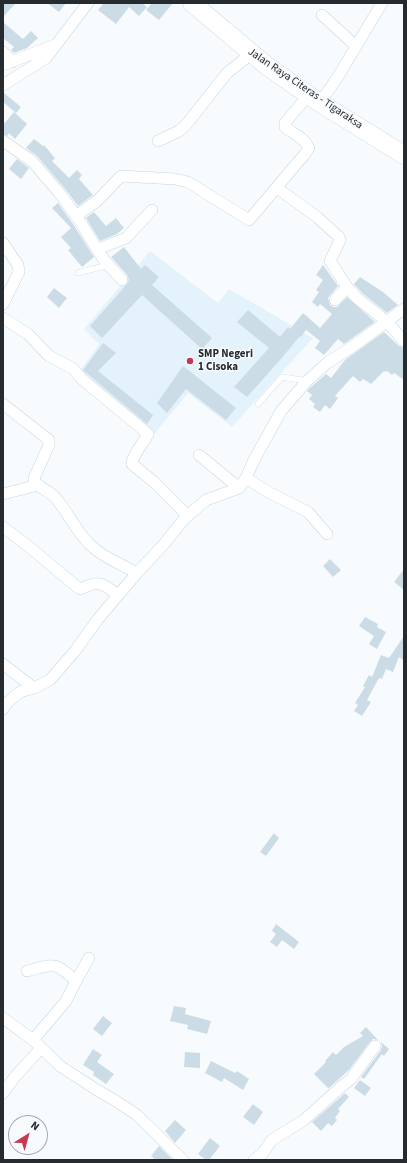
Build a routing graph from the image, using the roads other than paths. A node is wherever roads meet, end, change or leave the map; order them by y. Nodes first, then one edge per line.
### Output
1 (88, 3) edge
2 (192, 3) edge
3 (382, 3) edge
4 (322, 15) dead end
5 (58, 44) junction
6 (356, 46) junction
7 (3, 52) edge
8 (251, 54) junction
9 (7, 64) edge
10 (3, 84) edge
11 (315, 98) junction
12 (3, 140) edge
13 (158, 141) dead end
14 (404, 155) edge
15 (277, 188) junction
16 (152, 210) dead end
17 (76, 216) junction
18 (3, 243) edge
19 (98, 249) junction
20 (108, 265) junction
21 (78, 274) dead end
22 (122, 280) dead end
23 (347, 287) junction
24 (334, 300) dead end
25 (3, 304) edge
26 (404, 309) edge
27 (3, 318) edge
28 (387, 322) junction
29 (404, 341) edge
30 (307, 381) junction
31 (3, 404) edge
32 (258, 404) dead end
33 (198, 455) dead end
34 (246, 478) junction
35 (38, 485) junction
36 (239, 488) junction
37 (3, 494) edge
38 (188, 516) junction
39 (3, 528) edge
40 (327, 534) dead end
41 (137, 573) junction
42 (118, 595) junction
43 (3, 664) edge
44 (34, 688) junction
45 (3, 709) edge
46 (89, 958) dead end
47 (27, 971) dead end
48 (76, 981) junction
49 (5, 1024) edge
50 (33, 1040) junction
51 (375, 1046) dead end
52 (42, 1048) junction
53 (3, 1093) edge
54 (181, 1160) edge
55 (254, 1160) edge

1 - 5 street
2 - 8 main road, Jalan Raya Citeras - Tigaraksa
3 - 6 street
4 - 6 street
5 - 9 street
5 - 10 street
6 - 11 street
7 - 9 street
8 - 11 main road, Jalan Raya Citeras - Tigaraksa
8 - 13 street
11 - 14 main road, Jalan Raya Citeras - Tigaraksa
11 - 15 street
12 - 17 street
15 - 17 street
15 - 23 street
16 - 19 street
17 - 19 street
18 - 25 street
19 - 20 street
20 - 21 lane
20 - 22 street
23 - 24 street
23 - 28 street
26 - 28 street
27 - 38 street
28 - 29 street
28 - 30 street
30 - 32 lane
30 - 34 street
31 - 35 street
33 - 36 street
34 - 36 street
34 - 40 street
35 - 37 street
35 - 41 street
36 - 38 street
38 - 41 street
39 - 42 street
41 - 42 street
42 - 44 street
43 - 44 street
44 - 45 street
46 - 48 street
47 - 48 street
48 - 50 street
49 - 50 street
50 - 52 street
51 - 55 street
52 - 53 street
52 - 54 street

